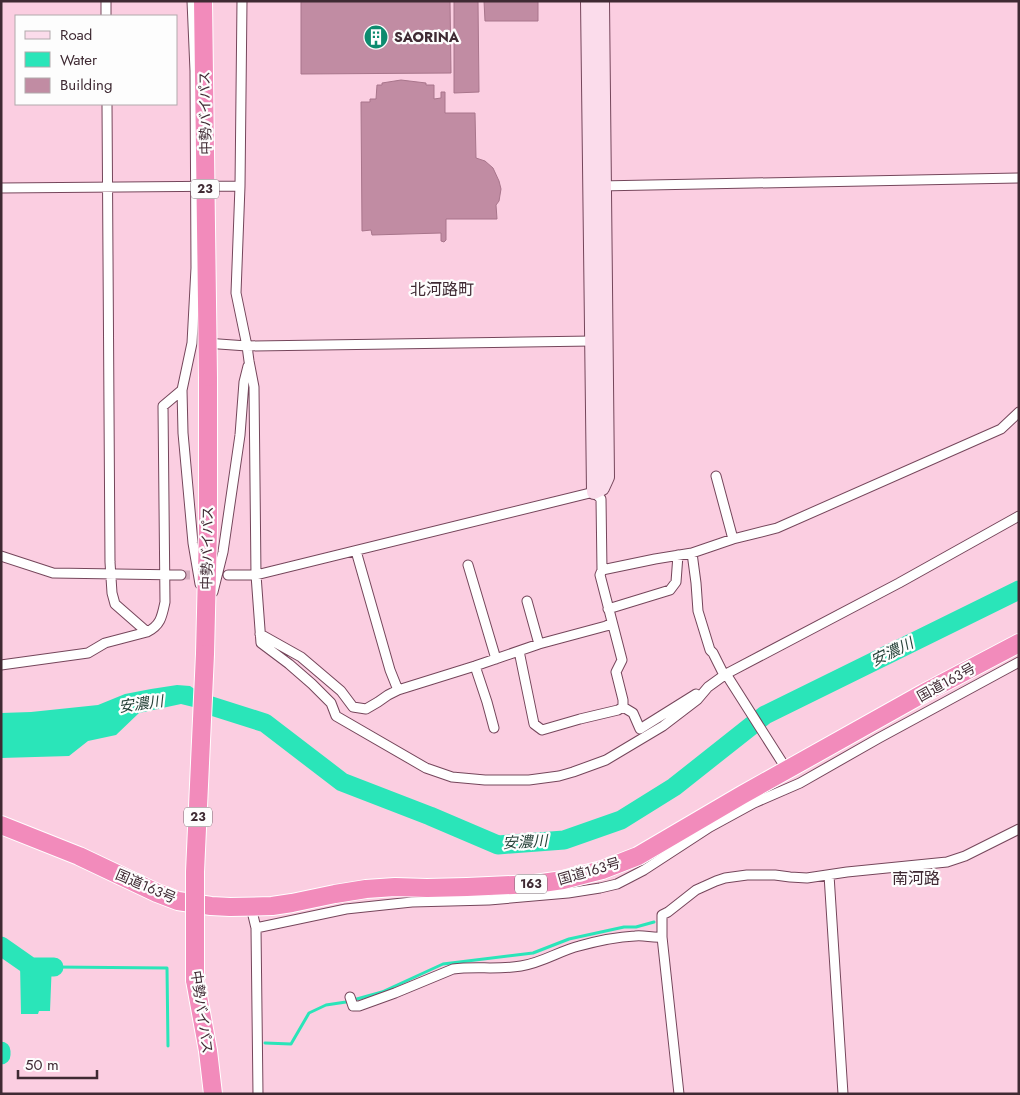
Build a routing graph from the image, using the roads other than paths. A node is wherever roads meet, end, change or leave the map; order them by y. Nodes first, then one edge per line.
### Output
1 (106, 1) edge
2 (192, 1) edge
3 (203, 1) edge
4 (242, 1) edge
5 (588, 1) edge
6 (602, 1) edge
7 (106, 15) edge
8 (107, 105) edge
9 (1019, 178) edge
10 (196, 186) junction
11 (240, 186) junction
12 (597, 186) junction
13 (107, 187) junction
14 (1, 188) edge
15 (592, 341) junction
16 (192, 342) junction
17 (247, 346) junction
18 (248, 361) junction
19 (182, 390) junction
20 (1019, 412) edge
21 (716, 476) dead end
22 (594, 492) junction
23 (1019, 516) edge
24 (733, 539) junction
25 (356, 551) junction
26 (692, 553) junction
27 (678, 555) junction
28 (1, 556) edge
29 (468, 565) dead end
30 (602, 570) junction
31 (112, 574) junction
32 (165, 574) junction
33 (182, 575) tunnel mouth
34 (228, 575) dead end
35 (256, 576) junction
36 (527, 600) dead end
37 (608, 609) junction
38 (206, 621) junction
39 (612, 623) junction
40 (147, 632) junction
41 (260, 634) junction
42 (539, 644) junction
43 (1019, 644) edge
44 (519, 651) junction
45 (496, 659) junction
46 (1019, 662) edge
47 (1, 665) edge
48 (475, 666) junction
49 (726, 675) junction
50 (708, 687) junction
51 (398, 690) junction
52 (624, 707) junction
53 (494, 728) dead end
54 (783, 765) junction
55 (1, 825) edge
56 (1019, 829) edge
57 (829, 875) junction
58 (251, 907) junction
59 (256, 928) junction
60 (662, 937) junction
61 (352, 1001) dead end
62 (213, 1094) edge
63 (258, 1094) edge
64 (679, 1094) edge
65 (843, 1094) edge

1 - 7 street
2 - 10 street
3 - 38 highway, 中勢バイパス / 23, bridge
4 - 11 street
5 - 12 street
6 - 12 street
8 - 13 street
9 - 12 street
10 - 11 street
10 - 13 street
10 - 16 street
11 - 17 street
12 - 15 street
12 - 22 street
13 - 14 street
13 - 31 street
15 - 17 street
15 - 22 street
16 - 17 street
16 - 19 street
17 - 18 street
18 - 35 street
18 - 38 street
19 - 32 street
19 - 38 street
20 - 24 street
21 - 24 street
22 - 25 street
22 - 30 street
23 - 49 street
24 - 26 street
25 - 35 street
25 - 51 street
26 - 27 street
26 - 49 street
27 - 30 street
27 - 37 street
28 - 31 street
29 - 45 street
30 - 37 street
31 - 32 street
31 - 40 street
32 - 33 street
32 - 40 street
34 - 35 street
35 - 41 street
36 - 42 street
37 - 39 street
38 - 62 highway, 中勢バイパス / 23, bridge
39 - 42 street
39 - 52 street
40 - 47 street
41 - 50 street
41 - 51 street
42 - 44 street
43 - 54 highway, 国道163号 / 163
44 - 45 street
44 - 52 street
45 - 48 street
46 - 59 street
48 - 51 street
48 - 53 street
49 - 50 street
49 - 54 street
50 - 52 street
54 - 58 highway, 国道163号 / 163
55 - 58 highway, 国道163号 / 163
56 - 57 street
57 - 60 street
57 - 65 street
58 - 59 street
59 - 63 street
60 - 61 street
60 - 64 street

